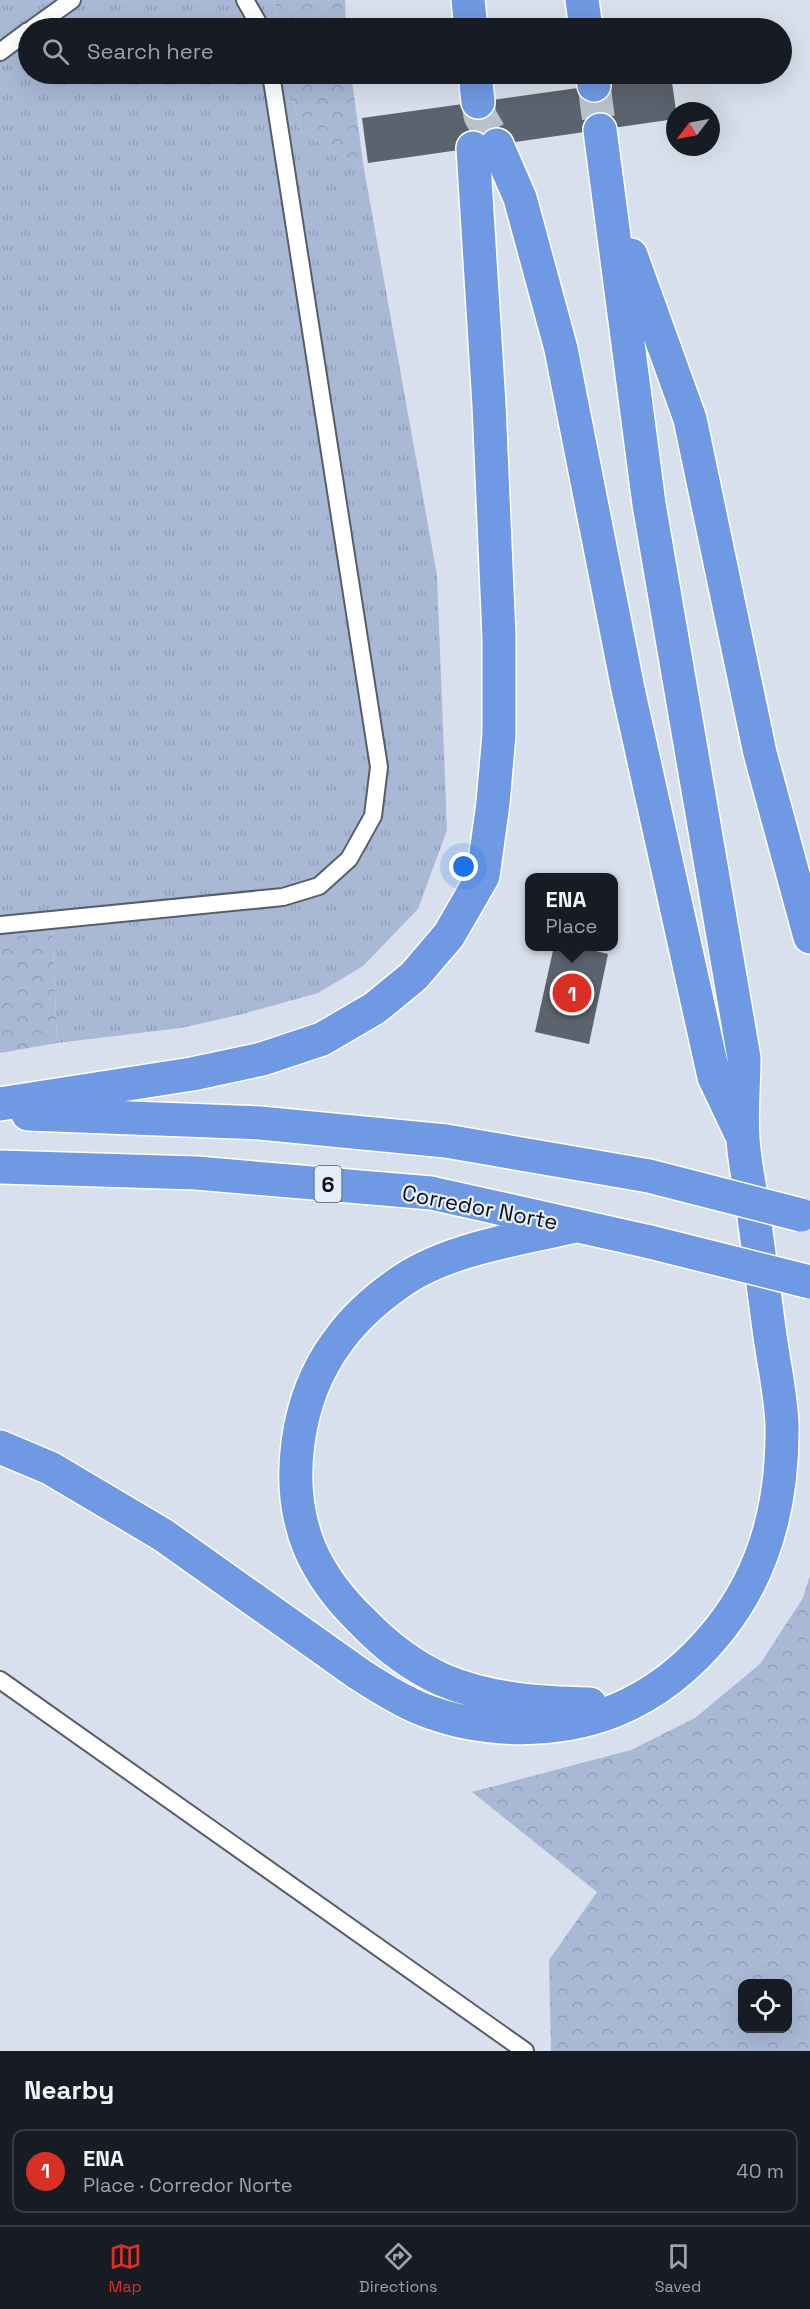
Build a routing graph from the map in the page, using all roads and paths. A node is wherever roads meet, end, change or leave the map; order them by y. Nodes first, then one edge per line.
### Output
1 (72, 0) edge
2 (245, 0) edge
3 (468, 0) edge
4 (582, 0) edge
5 (47, 18) edge
6 (255, 18) edge
7 (470, 18) edge
8 (585, 18) edge
9 (18, 39) edge
10 (0, 52) edge
11 (273, 84) edge
12 (600, 130) tunnel mouth
13 (609, 193) junction
14 (0, 925) edge
15 (810, 937) edge
16 (0, 1104) edge
17 (0, 1113) edge
18 (743, 1139) junction
19 (0, 1167) edge
20 (805, 1216) edge
21 (576, 1226) junction
22 (810, 1282) edge
23 (0, 1447) edge
24 (0, 1680) edge
25 (628, 1705) junction
26 (525, 2051) edge

1 - 5 lane
2 - 6 lane
3 - 7 highway
4 - 8 highway
9 - 10 lane
11 - 14 lane
12 - 13 highway
13 - 15 highway
13 - 18 highway
16 - 18 highway
17 - 20 highway, bridge
18 - 25 highway
19 - 21 highway, Corredor Norte / 6
21 - 22 highway, Corredor Norte / 6, bridge
21 - 25 highway
23 - 25 highway
24 - 26 lane

